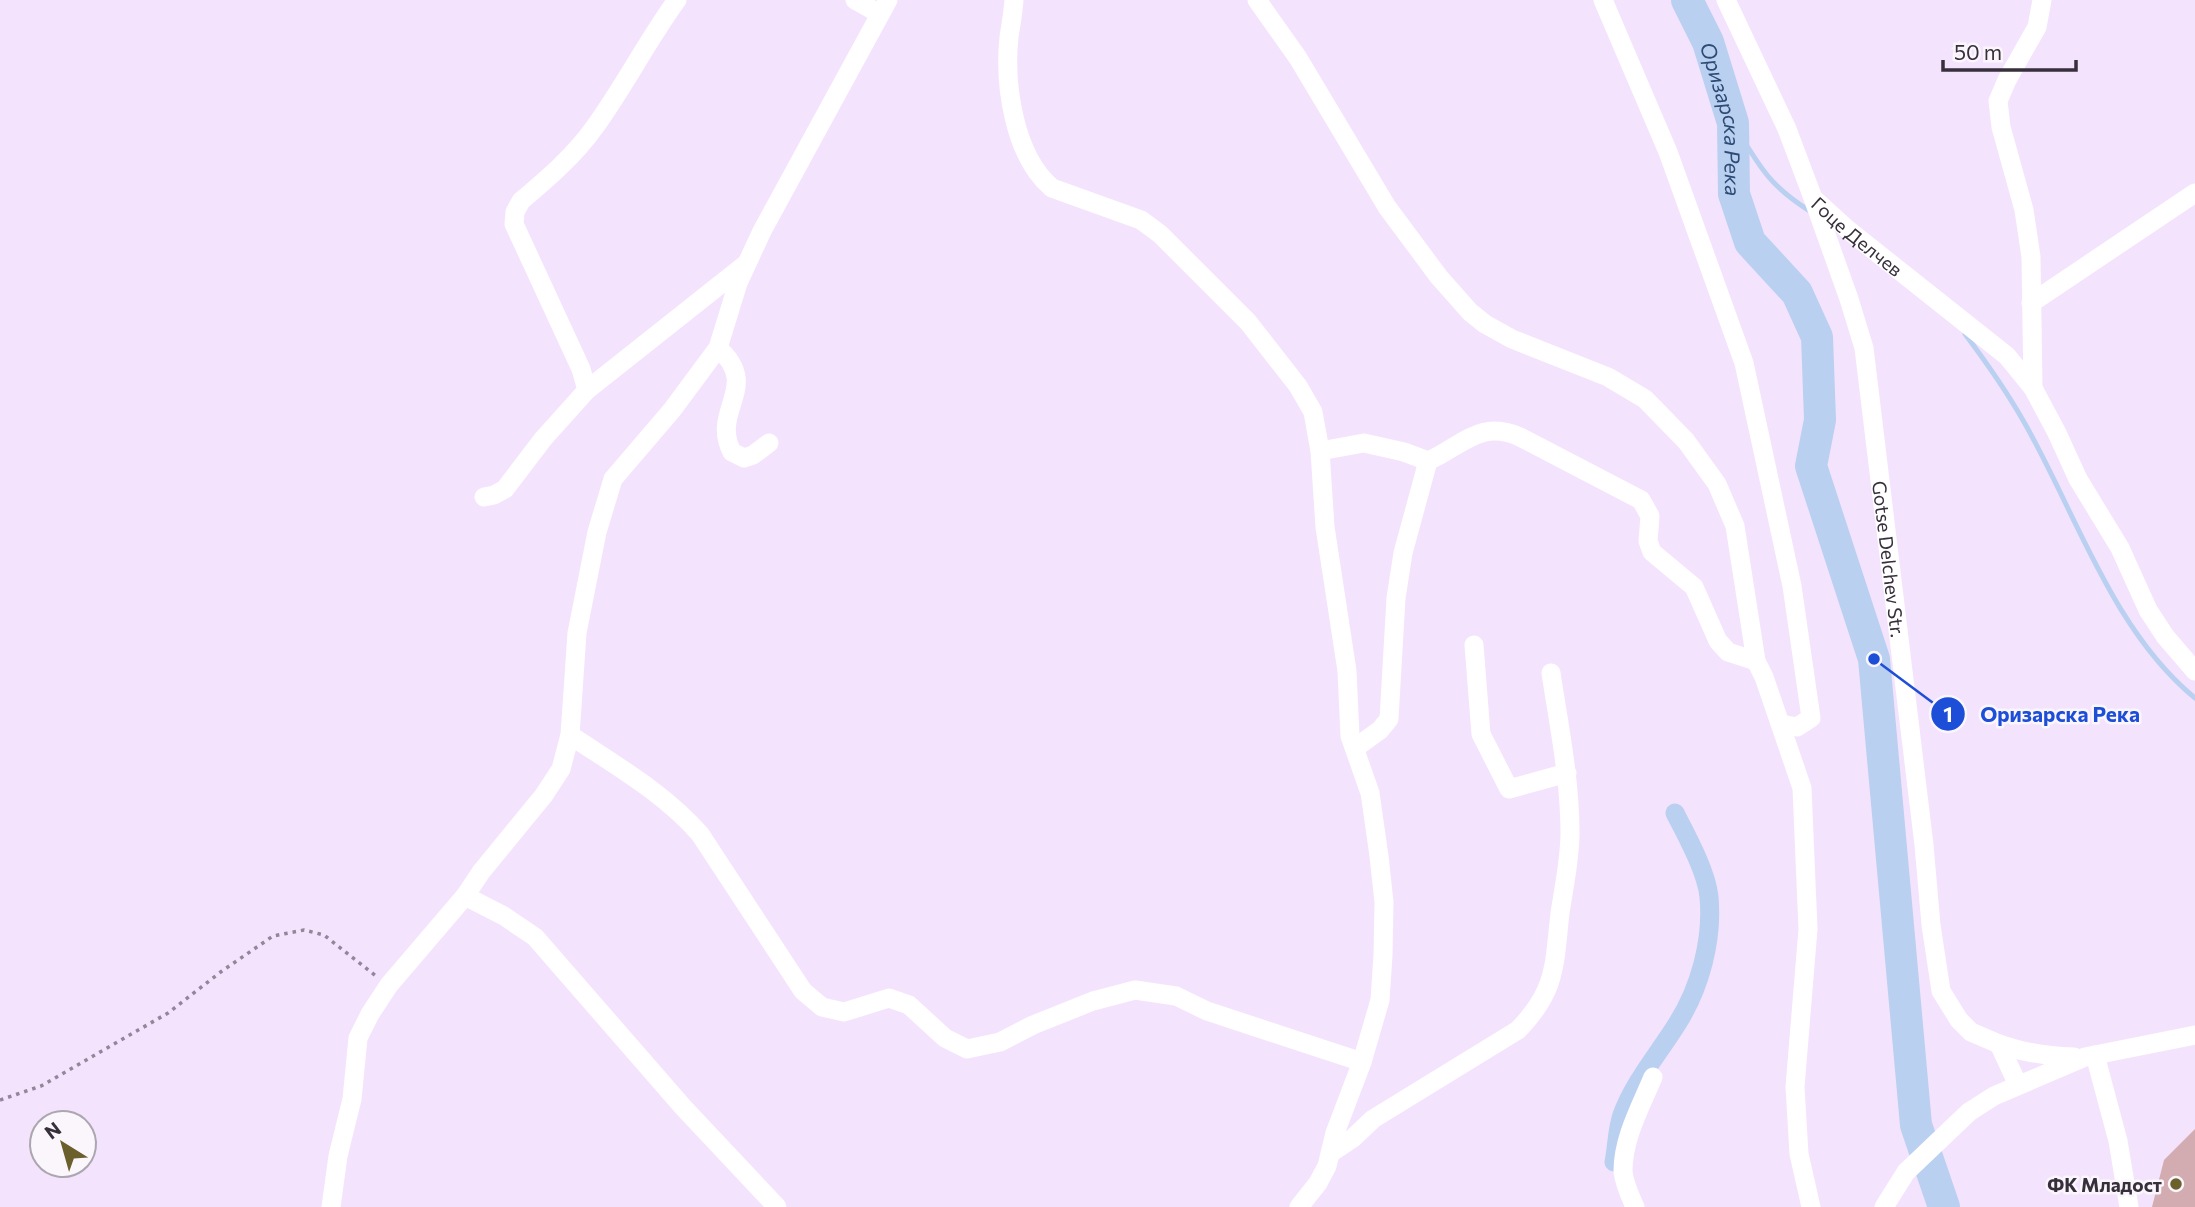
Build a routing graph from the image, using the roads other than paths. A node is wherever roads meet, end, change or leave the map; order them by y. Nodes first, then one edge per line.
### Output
1 (677, 0) edge
2 (855, 0) edge
3 (1014, 0) edge
4 (1257, 0) edge
5 (1603, 0) edge
6 (1726, 0) edge
7 (2042, 0) edge
8 (884, 7) edge
9 (2195, 194) edge
10 (1813, 198) junction
11 (747, 263) junction
12 (2031, 303) junction
13 (718, 348) junction
14 (2033, 388) junction
15 (587, 390) junction
16 (769, 443) dead end
17 (1320, 451) junction
18 (1427, 461) junction
19 (484, 497) dead end
20 (1474, 645) dead end
21 (1756, 660) junction
22 (2195, 671) edge
23 (1551, 673) dead end
24 (1781, 724) junction
25 (570, 735) junction
26 (1355, 748) junction
27 (1567, 773) junction
28 (465, 896) junction
29 (2195, 1034) edge
30 (1980, 1037) junction
31 (1999, 1044) junction
32 (2090, 1056) junction
33 (1362, 1062) junction
34 (1653, 1077) dead end
35 (2006, 1090) junction
36 (1332, 1152) junction
37 (331, 1207) edge
38 (777, 1207) edge
39 (1299, 1207) edge
40 (1635, 1207) edge
41 (1811, 1207) edge
42 (1884, 1207) edge
43 (2129, 1207) edge

1 - 15 street
2 - 8 street
3 - 17 street
4 - 21 street
5 - 24 street
6 - 10 street, Гоце Делчев
7 - 12 street
8 - 11 street
9 - 12 street
10 - 14 street, Гоце Делчев
10 - 30 street, Gotse Delchev Str.
11 - 13 street
11 - 15 street
12 - 14 street
13 - 16 street
13 - 25 street
14 - 22 street, Гоце Делчев
15 - 19 street
17 - 18 street
17 - 26 street
18 - 21 street
18 - 26 street
20 - 27 street
21 - 24 street
23 - 27 street
24 - 41 street
25 - 28 street
25 - 33 street
26 - 33 street
27 - 36 street
28 - 37 street
28 - 38 street
29 - 32 street
30 - 31 street
30 - 35 street
31 - 32 street
31 - 35 street
32 - 35 street
32 - 43 street
33 - 36 street
34 - 40 street
35 - 42 street
36 - 39 street

